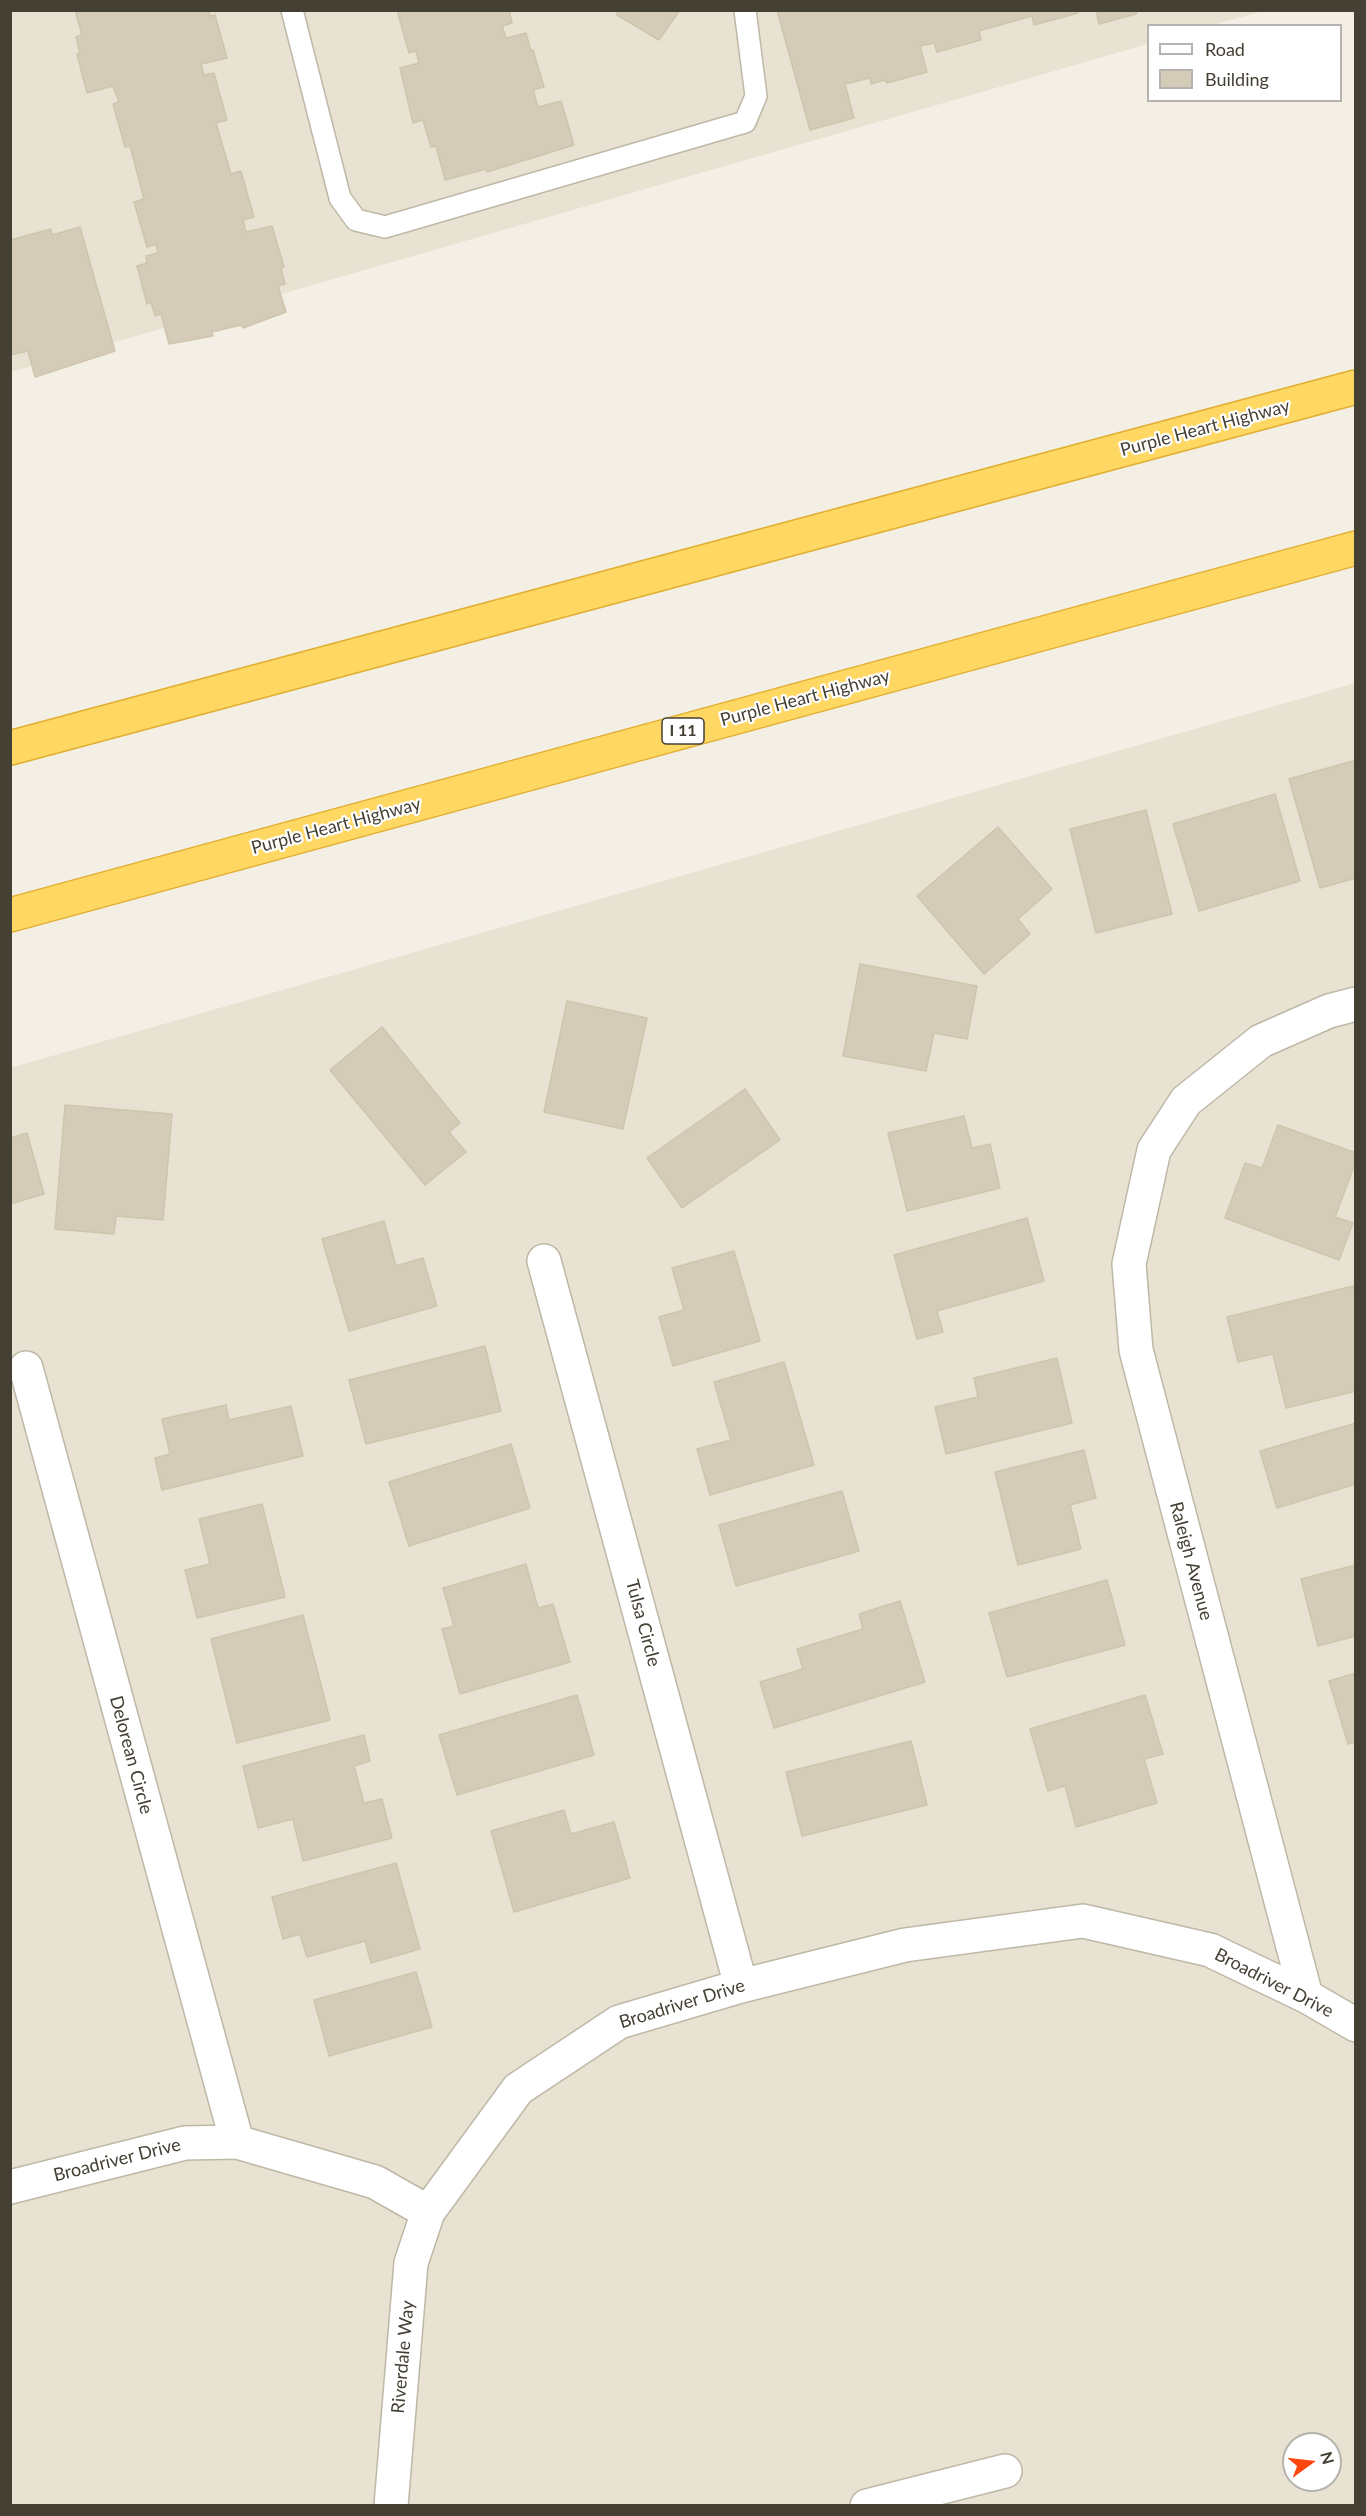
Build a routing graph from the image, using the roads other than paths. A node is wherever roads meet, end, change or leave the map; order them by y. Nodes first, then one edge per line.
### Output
1 (292, 10) edge
2 (745, 10) edge
3 (1356, 387) edge
4 (1356, 548) edge
5 (10, 748) edge
6 (10, 915) edge
7 (1356, 1004) edge
8 (544, 1261) dead end
9 (26, 1368) dead end
10 (741, 1986) junction
11 (1306, 1996) junction
12 (1356, 2025) edge
13 (237, 2142) junction
14 (10, 2187) edge
15 (428, 2212) junction
16 (1005, 2471) dead end
17 (391, 2505) edge
18 (867, 2505) edge

1 - 2 lane
3 - 5 highway, Purple Heart Highway
4 - 6 highway, Purple Heart Highway / I 11
7 - 11 street, Raleigh Avenue
8 - 10 street, Tulsa Circle
9 - 13 street, Delorean Circle
10 - 11 street, Broadriver Drive
10 - 15 street, Broadriver Drive
11 - 12 street, Broadriver Drive
13 - 14 street, Broadriver Drive
13 - 15 street, Broadriver Drive
15 - 17 street, Riverdale Way
16 - 18 street

